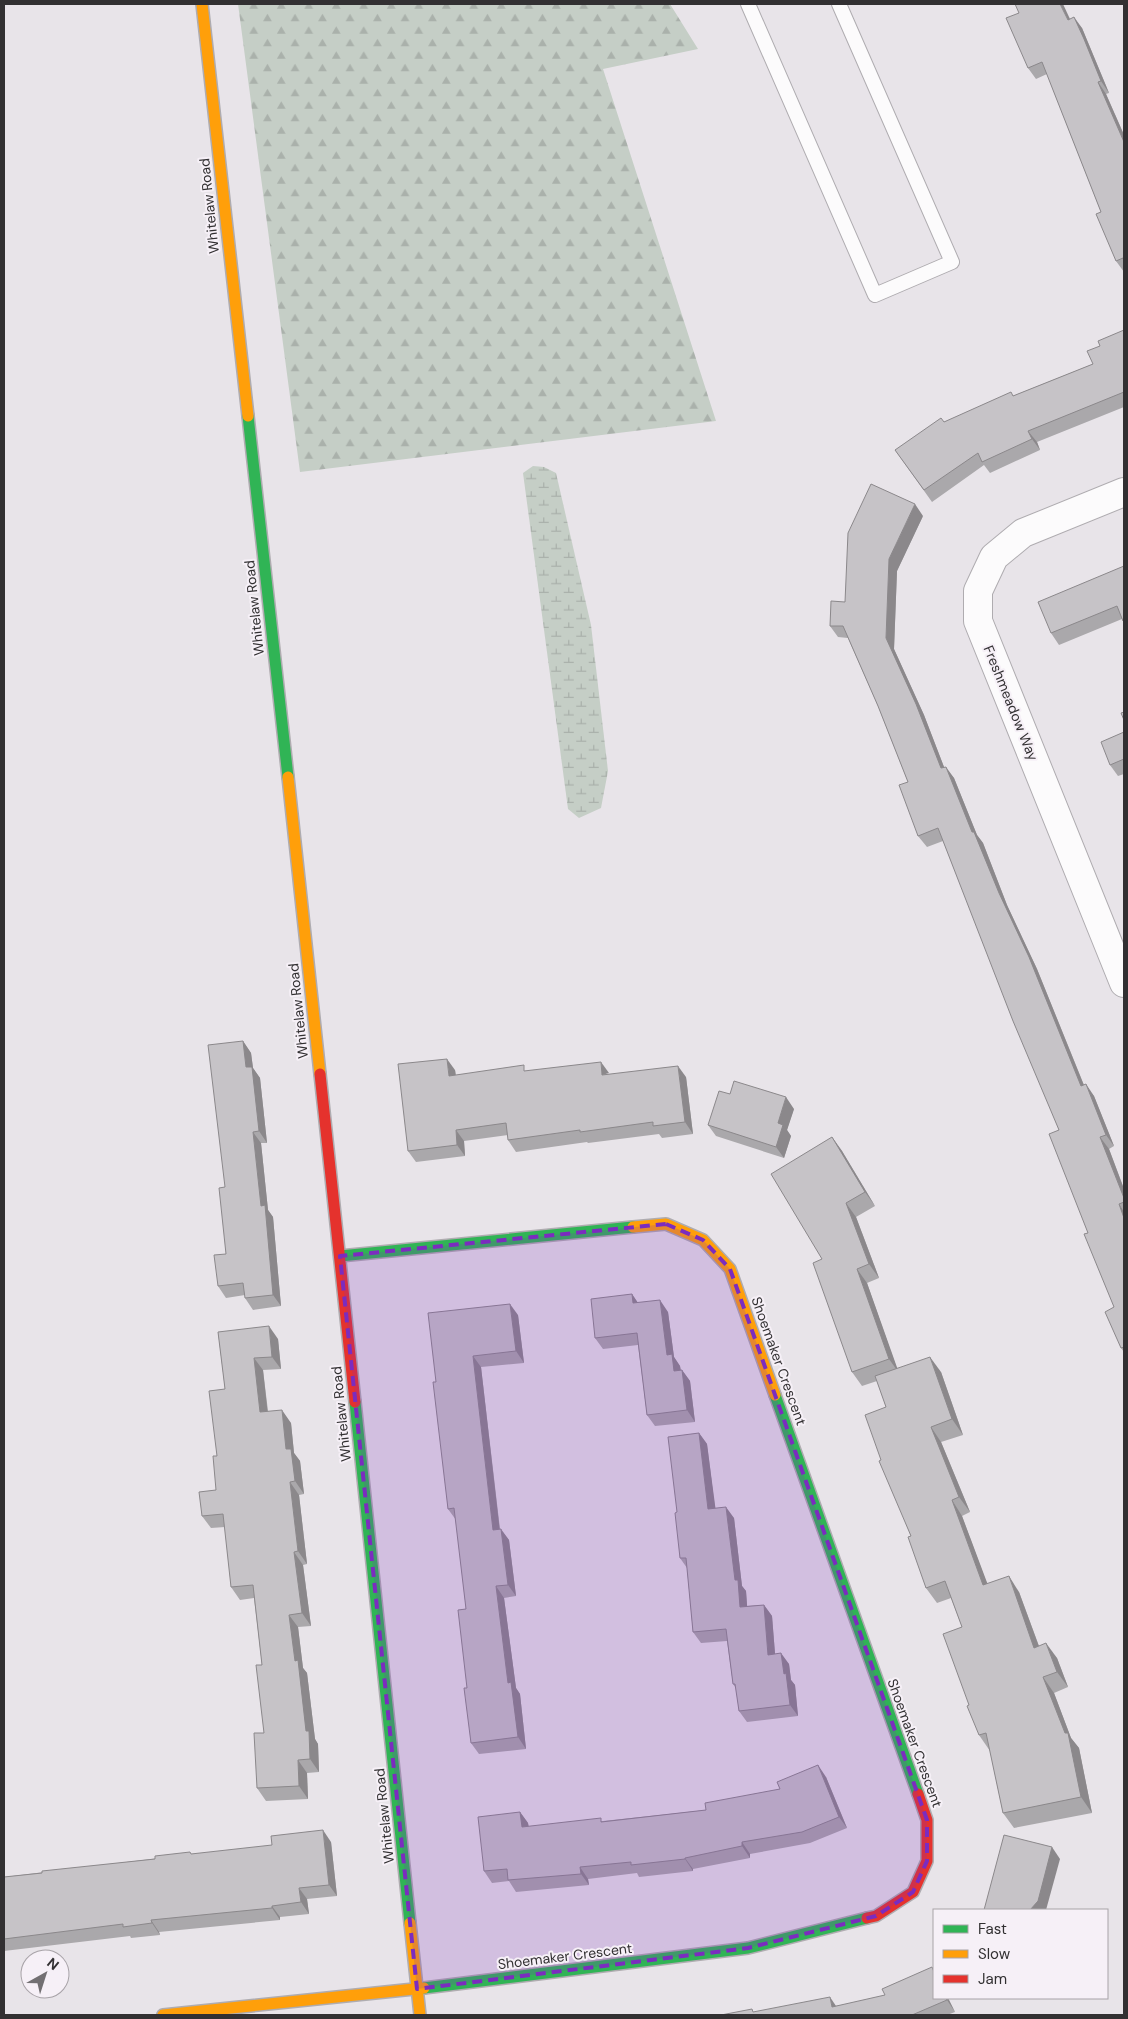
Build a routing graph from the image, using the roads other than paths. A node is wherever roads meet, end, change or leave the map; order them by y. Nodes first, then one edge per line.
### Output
1 (202, 4) edge
2 (748, 4) edge
3 (839, 4) edge
4 (1124, 492) edge
5 (1124, 983) edge
6 (340, 1256) junction
7 (417, 1989) junction
8 (163, 2015) edge
9 (420, 2015) edge

1 - 6 street, Whitelaw Road
2 - 3 lane
4 - 5 street, Freshmeadow Way
6 - 7 street, Whitelaw Road
6 - 7 street, Shoemaker Crescent
7 - 8 street, Shoemaker Crescent
7 - 9 street, Whitelaw Road

